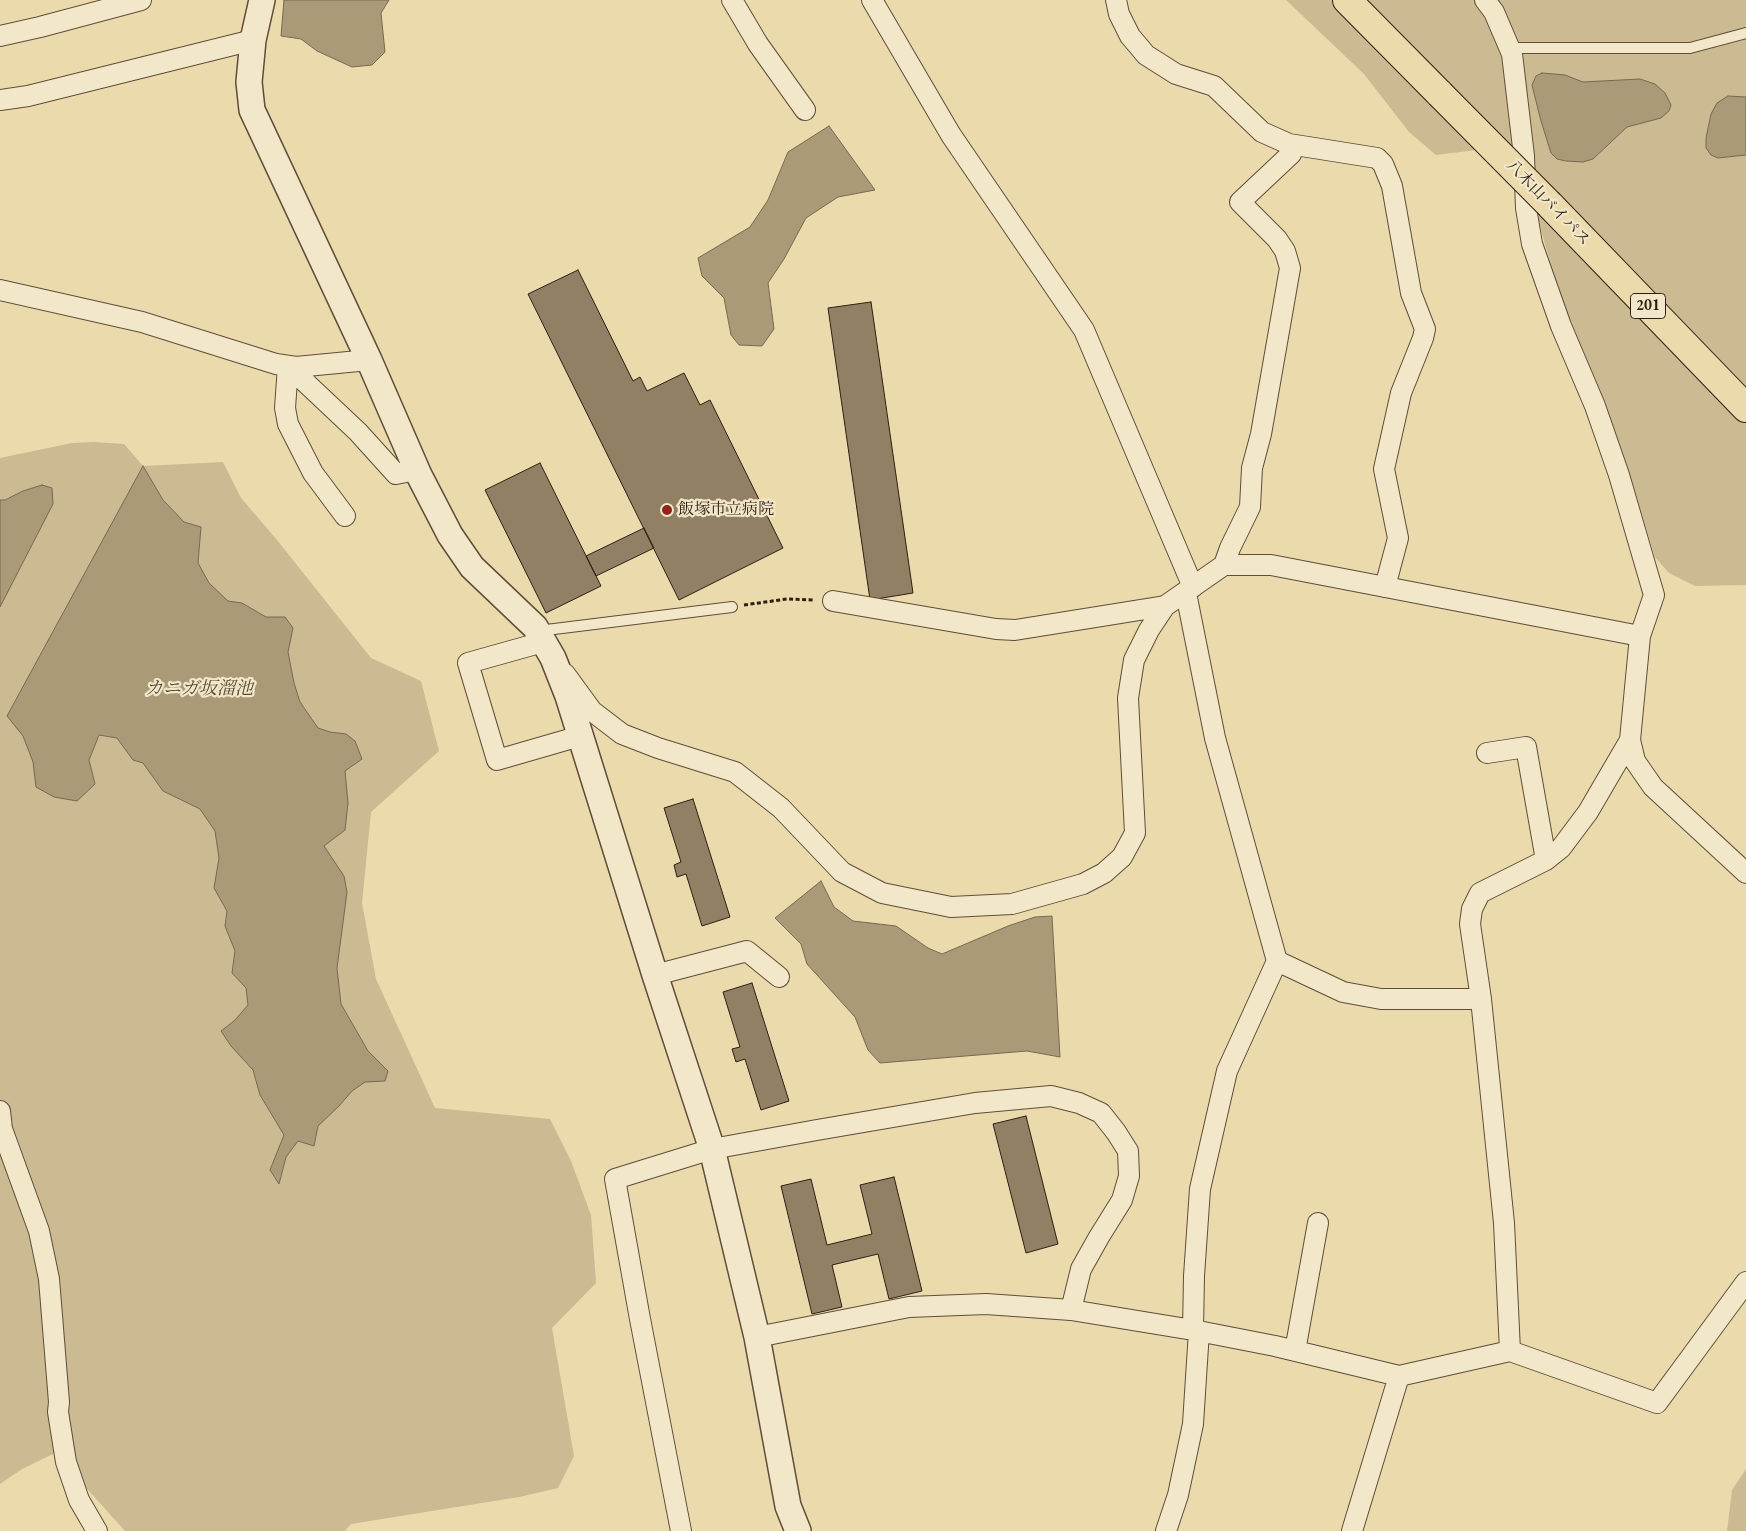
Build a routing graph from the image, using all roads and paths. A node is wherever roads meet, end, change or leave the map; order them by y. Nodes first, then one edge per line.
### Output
1 (141, 0) edge
2 (262, 0) edge
3 (732, 0) edge
4 (872, 0) edge
5 (1116, 0) edge
6 (1347, 0) edge
7 (1485, 0) edge
8 (1746, 33) edge
9 (0, 36) edge
10 (253, 40) junction
11 (1508, 48) junction
12 (0, 100) edge
13 (805, 110) dead end
14 (1293, 145) junction
15 (0, 290) edge
16 (369, 360) junction
17 (288, 366) junction
18 (1746, 408) edge
19 (416, 470) junction
20 (345, 516) dead end
21 (1224, 565) junction
22 (1385, 587) junction
23 (1190, 590) junction
24 (833, 601) joint
25 (1165, 606) junction
26 (732, 607) joint
27 (1640, 636) junction
28 (545, 644) junction
29 (580, 736) junction
30 (1630, 740) junction
31 (1488, 753) dead end
32 (1546, 860) junction
33 (1746, 873) edge
34 (1277, 961) junction
35 (655, 975) junction
36 (778, 978) dead end
37 (1481, 999) junction
38 (0, 1112) edge
39 (712, 1149) junction
40 (1318, 1223) dead end
41 (1746, 1282) edge
42 (1071, 1310) junction
43 (1196, 1331) junction
44 (757, 1337) junction
45 (1295, 1351) junction
46 (1510, 1351) junction
47 (1400, 1376) junction
48 (97, 1531) edge
49 (681, 1531) edge
50 (798, 1531) edge
51 (1166, 1531) edge
52 (1352, 1531) edge

1 - 9 street
2 - 10 street
3 - 13 street
4 - 23 street
5 - 14 street
6 - 18 highway, 八木山バイパス / 201, bridge
7 - 11 street
8 - 11 lane
10 - 12 street
10 - 16 street
11 - 27 street
14 - 21 street
14 - 22 street
15 - 17 street
16 - 17 street
16 - 19 street
17 - 19 street
17 - 20 street
19 - 28 street
21 - 22 street
21 - 23 street
22 - 27 street
23 - 25 street
23 - 34 street
24 - 25 street
24 - 26 path
25 - 28 street
26 - 28 lane
27 - 30 street
28 - 29 street
28 - 29 street
29 - 35 street
30 - 32 street
30 - 33 street
31 - 32 street
32 - 37 street
34 - 37 street
34 - 43 street
35 - 36 street
35 - 39 street
37 - 46 street
38 - 48 street
39 - 42 street
39 - 44 street
39 - 49 street
40 - 45 street
41 - 46 street
42 - 43 street
42 - 44 street
43 - 45 street
43 - 51 street
44 - 50 street
45 - 47 street
46 - 47 street
47 - 52 street

